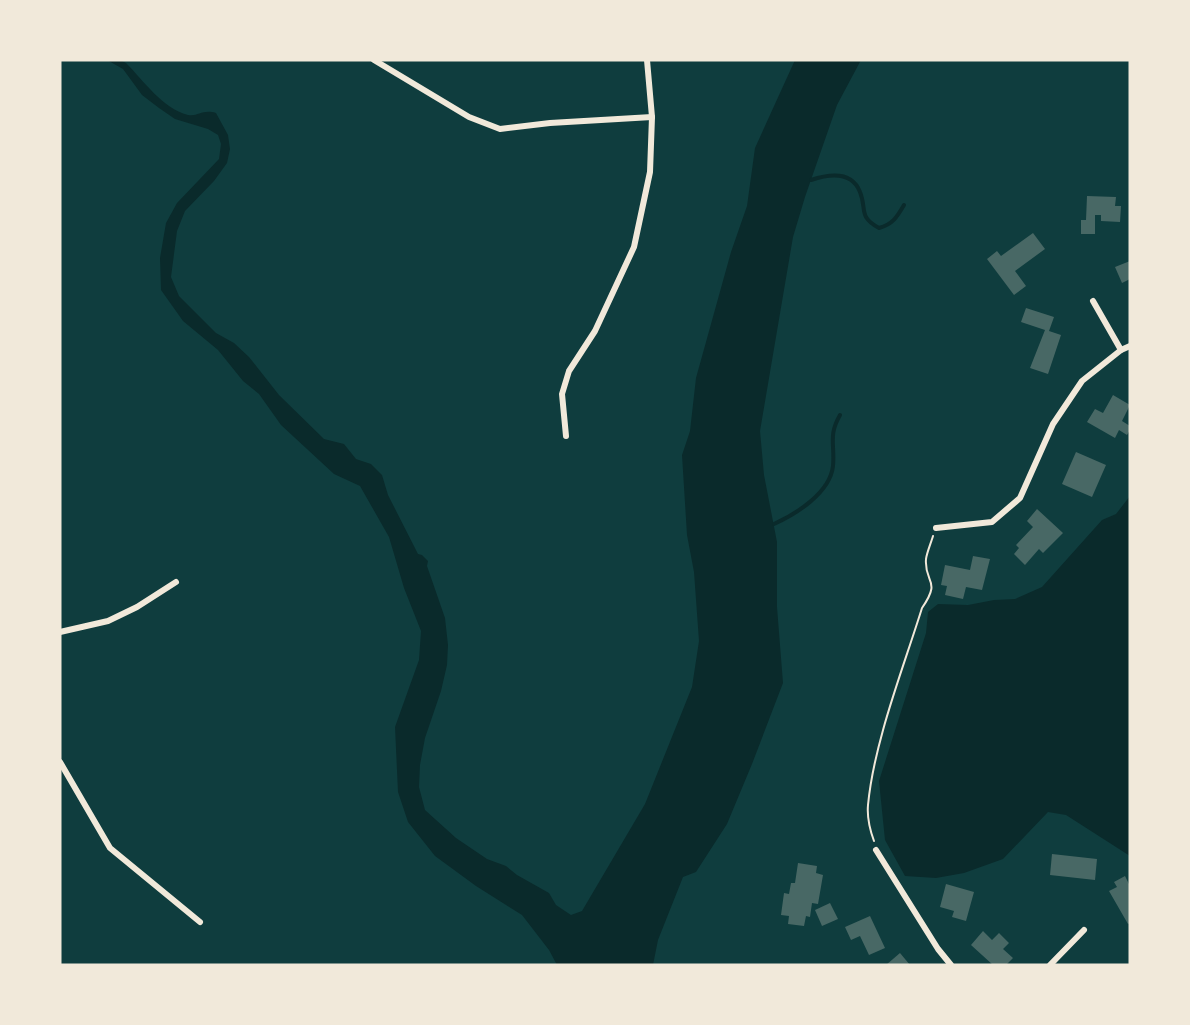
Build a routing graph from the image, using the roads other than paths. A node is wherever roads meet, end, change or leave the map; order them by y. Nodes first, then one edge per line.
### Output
1 (374, 60) edge
2 (646, 60) edge
3 (652, 117) junction
4 (1093, 301) dead end
5 (1130, 346) edge
6 (1121, 350) junction
7 (566, 436) dead end
8 (936, 528) road end
9 (176, 582) dead end
10 (60, 632) edge
11 (60, 762) edge
12 (876, 850) road end
13 (200, 922) dead end
14 (1084, 930) dead end
15 (951, 965) edge
16 (1050, 965) edge

1 - 3 street
2 - 3 street
3 - 7 street
4 - 6 street
5 - 6 street
6 - 8 street
9 - 10 street
11 - 13 street
12 - 15 street
14 - 16 street

